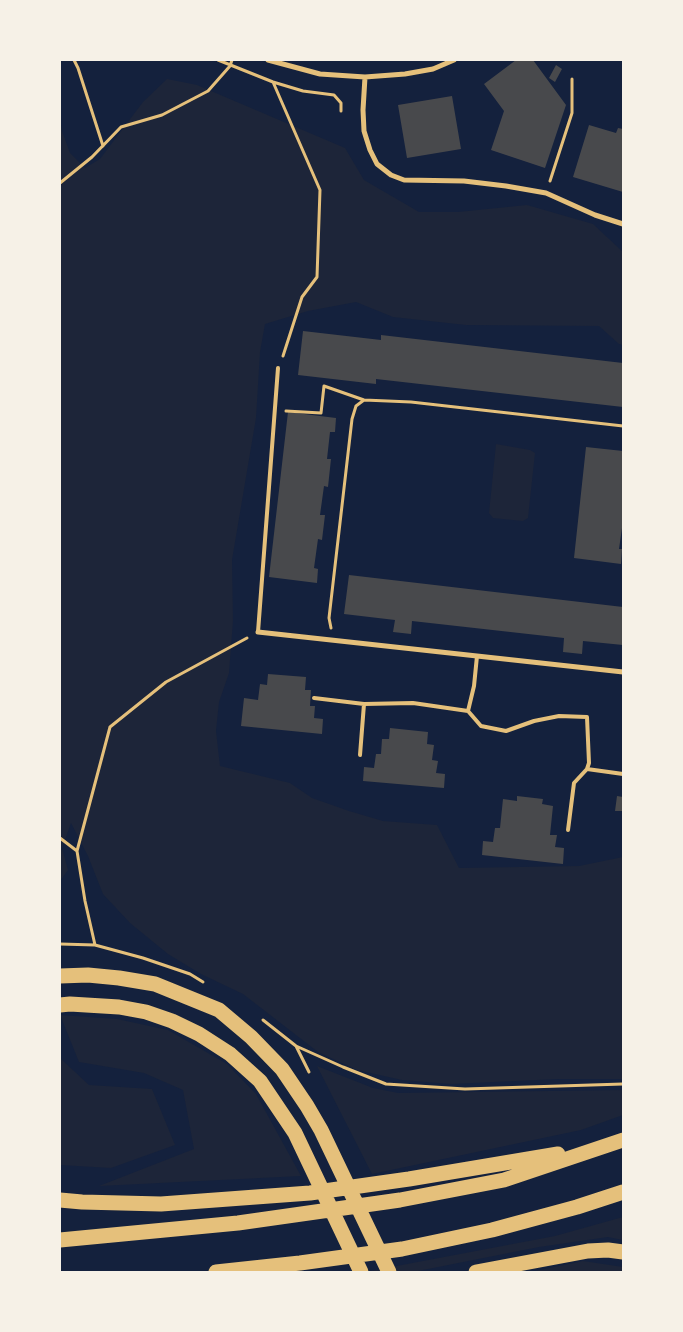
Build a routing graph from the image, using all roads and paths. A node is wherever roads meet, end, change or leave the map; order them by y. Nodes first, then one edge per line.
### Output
1 (74, 60) edge
2 (218, 60) edge
3 (232, 60) edge
4 (268, 60) edge
5 (454, 60) edge
6 (230, 66) junction
7 (365, 77) junction
8 (572, 79) dead end
9 (272, 82) junction
10 (341, 111) dead end
11 (103, 146) junction
12 (60, 183) edge
13 (546, 193) junction
14 (623, 224) edge
15 (278, 368) joint
16 (364, 400) junction
17 (275, 410) junction
18 (623, 426) edge
19 (258, 632) junction
20 (338, 642) junction
21 (476, 656) junction
22 (623, 672) edge
23 (314, 698) dead end
24 (364, 704) junction
25 (468, 711) junction
26 (360, 755) dead end
27 (587, 769) junction
28 (623, 774) edge
29 (568, 830) dead end
30 (60, 838) edge
31 (77, 851) junction
32 (95, 946) dead end
33 (60, 976) edge
34 (60, 1005) edge
35 (386, 1084) dead end
36 (623, 1084) edge
37 (623, 1140) edge
38 (607, 1146) junction
39 (623, 1192) edge
40 (60, 1200) edge
41 (60, 1240) edge
42 (623, 1252) edge
43 (216, 1272) edge
44 (361, 1272) edge
45 (389, 1272) edge
46 (476, 1272) edge

1 - 11 path
2 - 6 path
3 - 6 path
4 - 7 street
5 - 7 street
6 - 9 path
6 - 11 path
7 - 13 street
8 - 13 path
9 - 10 path
9 - 15 path
11 - 12 path
13 - 14 street
15 - 17 lane
16 - 17 path
16 - 18 path
16 - 20 path
17 - 19 lane
19 - 20 street
19 - 31 path
20 - 21 street
21 - 22 street
21 - 25 lane
23 - 24 lane
24 - 25 lane
24 - 26 lane
25 - 27 lane
27 - 28 lane
27 - 29 lane
30 - 31 path
31 - 32 path
33 - 45 highway
34 - 44 highway
35 - 36 path
37 - 38 highway
38 - 40 highway
38 - 41 highway
39 - 43 highway
42 - 46 highway

